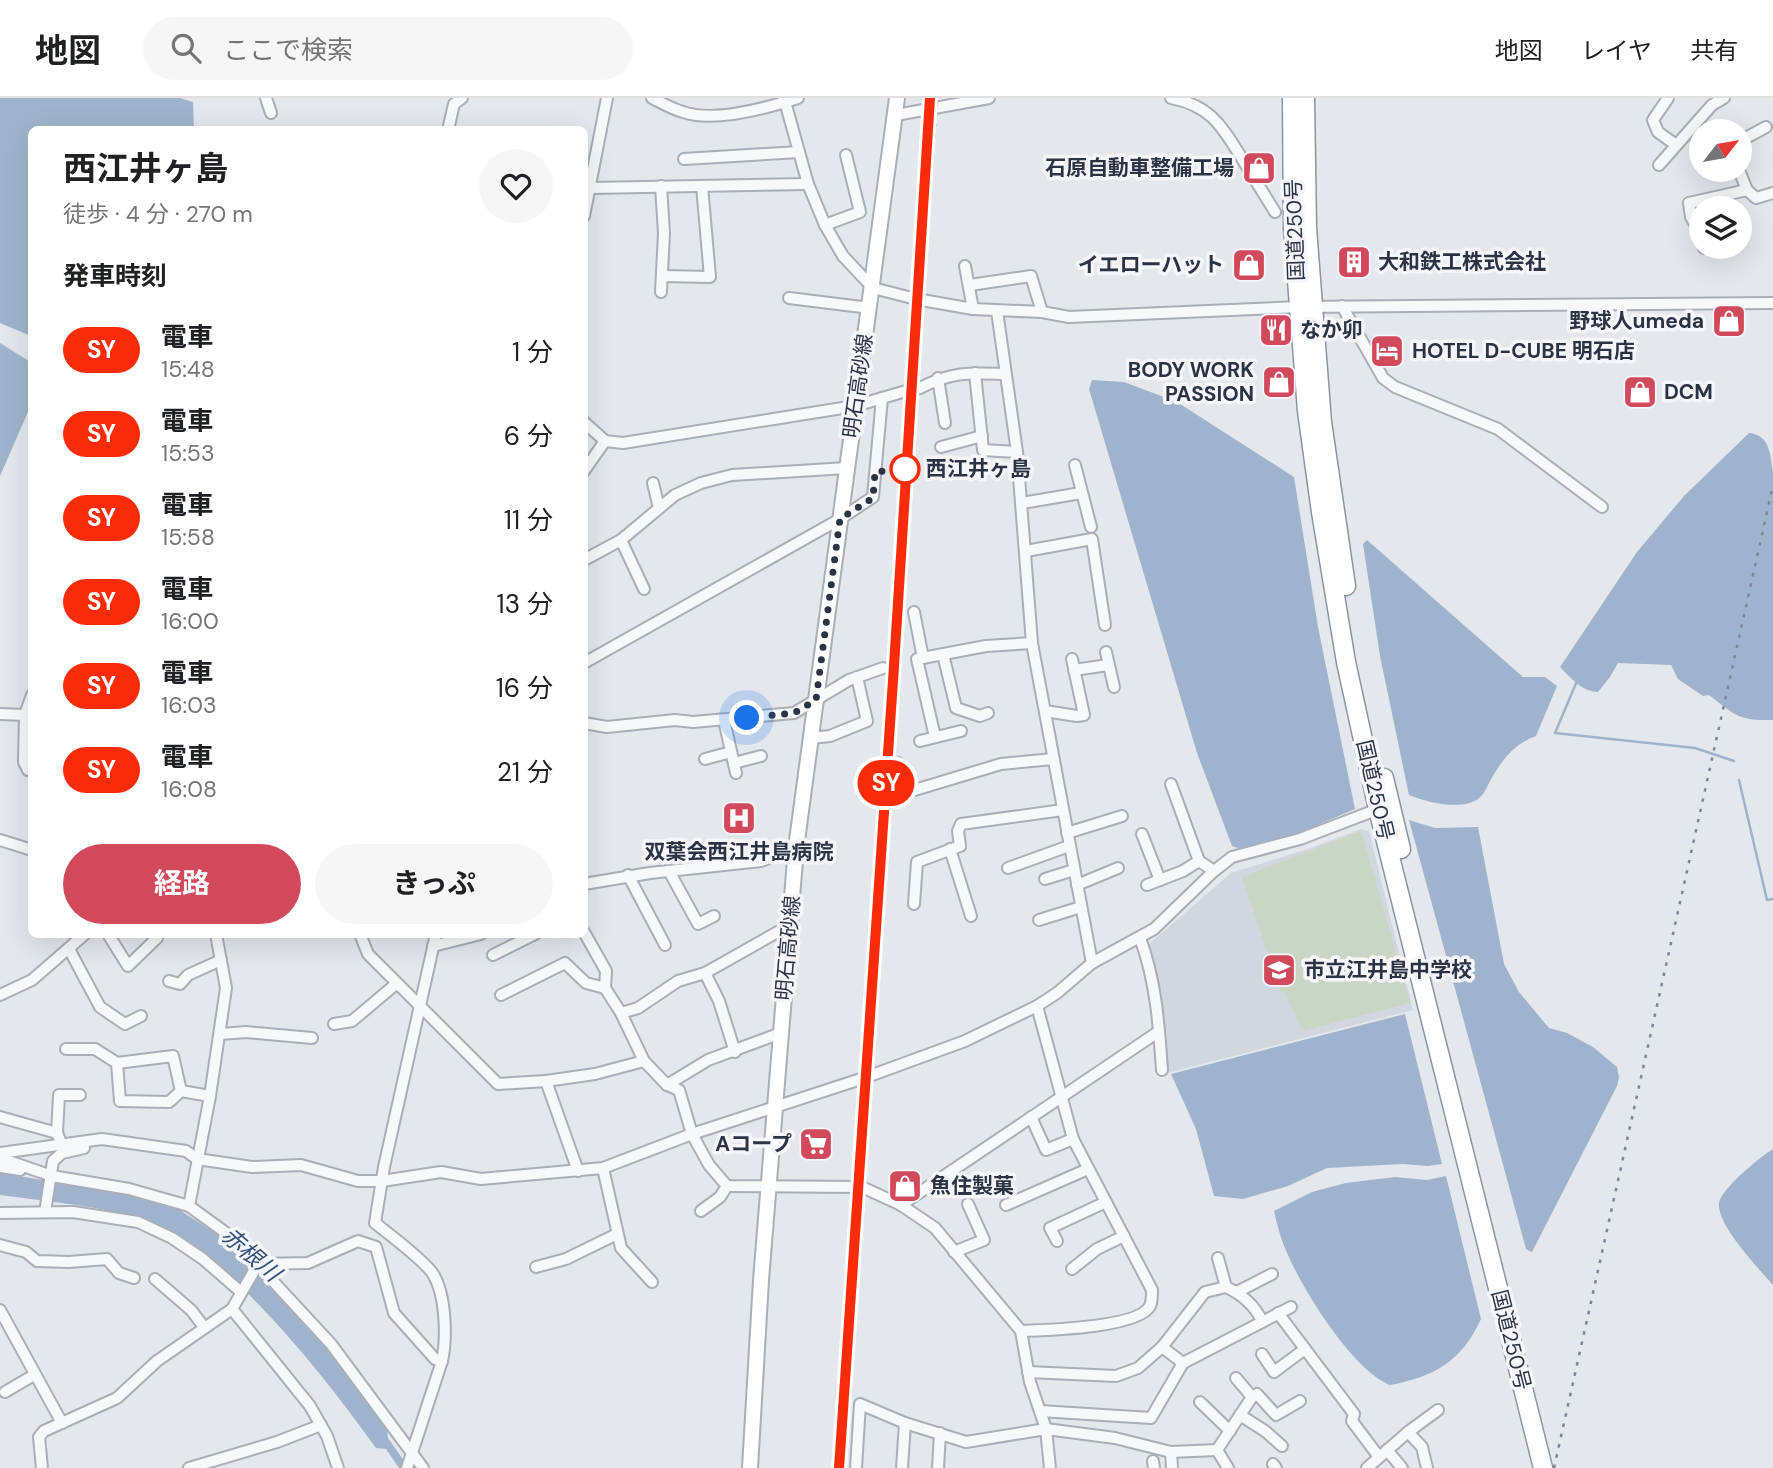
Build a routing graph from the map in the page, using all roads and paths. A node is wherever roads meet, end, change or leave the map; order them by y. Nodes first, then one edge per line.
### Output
1 (266, 98) edge
2 (462, 98) edge
3 (607, 98) edge
4 (652, 98) edge
5 (798, 98) edge
6 (897, 98) edge
7 (989, 98) edge
8 (1171, 98) edge
9 (1293, 98) edge
10 (1305, 98) edge
11 (1668, 98) edge
12 (1724, 98) edge
13 (785, 100) edge
14 (963, 100) edge
15 (271, 113) dead end
16 (896, 115) junction
17 (450, 126) edge
18 (1766, 127) dead end
19 (1752, 135) edge
20 (1676, 145) junction
21 (799, 152) junction
22 (846, 155) dead end
23 (684, 159) dead end
24 (1659, 164) dead end
25 (1744, 182) edge
26 (808, 184) junction
27 (662, 186) junction
28 (702, 186) junction
29 (591, 188) junction
30 (1747, 190) junction
31 (1773, 193) edge
32 (1720, 196) edge
33 (588, 200) edge
34 (1275, 212) dead end
35 (825, 225) junction
36 (965, 266) dead end
37 (663, 276) junction
38 (970, 285) junction
39 (873, 288) junction
40 (661, 292) dead end
41 (789, 298) dead end
42 (1773, 303) edge
43 (1342, 306) junction
44 (1306, 307) junction
45 (870, 308) junction
46 (973, 309) junction
47 (997, 311) junction
48 (1042, 312) junction
49 (975, 373) junction
50 (1005, 374) junction
51 (938, 378) junction
52 (920, 388) dead end
53 (906, 391) dead end
54 (882, 398) junction
55 (855, 406) junction
56 (945, 423) dead end
57 (588, 426) edge
58 (982, 436) junction
59 (605, 441) junction
60 (941, 447) dead end
61 (1017, 452) junction
62 (588, 465) edge
63 (1075, 465) dead end
64 (847, 468) junction
65 (653, 483) dead end
66 (1081, 493) junction
67 (1022, 503) junction
68 (1602, 507) dead end
69 (659, 508) junction
70 (840, 519) junction
71 (1091, 527) dead end
72 (621, 540) junction
73 (1026, 551) junction
74 (588, 558) edge
75 (644, 589) dead end
76 (915, 612) dead end
77 (1105, 625) dead end
78 (1032, 643) junction
79 (1106, 652) dead end
80 (943, 654) junction
81 (923, 658) junction
82 (588, 661) edge
83 (1108, 664) junction
84 (883, 668) dead end
85 (857, 677) junction
86 (1114, 687) dead end
87 (816, 700) junction
88 (28, 706) edge
89 (1045, 711) junction
90 (988, 713) dead end
91 (0, 714) edge
92 (28, 717) edge
93 (724, 720) junction
94 (588, 724) edge
95 (961, 731) dead end
96 (935, 737) junction
97 (811, 738) junction
98 (920, 741) dead end
99 (761, 756) dead end
100 (1053, 758) junction
101 (705, 759) dead end
102 (734, 763) junction
103 (898, 763) dead end
104 (28, 770) edge
105 (1171, 783) dead end
106 (1384, 807) junction
107 (1063, 810) junction
108 (1122, 816) dead end
109 (1067, 833) junction
110 (1142, 834) dead end
111 (0, 840) edge
112 (1069, 846) junction
113 (796, 848) junction
114 (28, 849) edge
115 (950, 849) junction
116 (1199, 861) junction
117 (1008, 868) dead end
118 (1118, 868) dead end
119 (1074, 870) junction
120 (669, 871) junction
121 (1214, 871) junction
122 (628, 876) junction
123 (1045, 879) dead end
124 (1160, 880) junction
125 (588, 883) edge
126 (1077, 885) junction
127 (1147, 885) dead end
128 (914, 904) dead end
129 (1081, 907) junction
130 (714, 916) dead end
131 (971, 916) dead end
132 (1040, 920) dead end
133 (790, 925) junction
134 (81, 938) edge
135 (110, 938) edge
136 (157, 938) dead end
137 (217, 938) edge
138 (362, 938) edge
139 (527, 938) edge
140 (588, 938) edge
141 (1140, 938) junction
142 (434, 940) edge
143 (665, 945) dead end
144 (69, 949) junction
145 (493, 955) dead end
146 (221, 960) junction
147 (1091, 963) junction
148 (705, 973) junction
149 (169, 981) dead end
150 (396, 984) junction
151 (605, 988) junction
152 (0, 995) edge
153 (501, 995) dead end
154 (420, 1006) junction
155 (1037, 1006) junction
156 (621, 1013) junction
157 (141, 1016) dead end
158 (334, 1024) dead end
159 (1158, 1032) junction
160 (781, 1033) junction
161 (220, 1034) junction
162 (312, 1038) dead end
163 (66, 1049) dead end
164 (736, 1052) junction
165 (644, 1061) junction
166 (117, 1063) junction
167 (1162, 1070) dead end
168 (547, 1081) junction
169 (667, 1085) junction
170 (181, 1091) junction
171 (80, 1095) dead end
172 (210, 1096) junction
173 (1062, 1096) junction
174 (775, 1106) junction
175 (0, 1117) edge
176 (1031, 1118) junction
177 (57, 1133) junction
178 (692, 1135) junction
179 (102, 1139) junction
180 (1073, 1139) junction
181 (62, 1145) junction
182 (0, 1156) edge
183 (197, 1159) junction
184 (0, 1167) edge
185 (603, 1168) junction
186 (1088, 1169) junction
187 (578, 1171) junction
188 (48, 1175) junction
189 (382, 1181) junction
190 (727, 1186) junction
191 (769, 1187) junction
192 (1106, 1202) junction
193 (968, 1204) dead end
194 (901, 1205) junction
195 (1006, 1205) dead end
196 (189, 1206) junction
197 (701, 1211) dead end
198 (45, 1212) junction
199 (0, 1213) edge
200 (617, 1234) junction
201 (1124, 1236) junction
202 (1057, 1241) dead end
203 (0, 1245) edge
204 (954, 1252) junction
205 (1217, 1258) dead end
206 (258, 1264) junction
207 (536, 1267) dead end
208 (1072, 1269) dead end
209 (1272, 1274) dead end
210 (134, 1278) dead end
211 (155, 1279) dead end
212 (652, 1282) dead end
213 (1226, 1287) junction
214 (241, 1292) junction
215 (1237, 1292) junction
216 (1291, 1307) dead end
217 (232, 1309) junction
218 (0, 1310) edge
219 (1278, 1313) junction
220 (1262, 1321) junction
221 (204, 1327) junction
222 (1021, 1332) junction
223 (1162, 1347) junction
224 (1305, 1349) junction
225 (1262, 1354) dead end
226 (442, 1361) junction
227 (1183, 1363) junction
228 (1028, 1372) junction
229 (34, 1375) junction
230 (1236, 1378) dead end
231 (5, 1392) dead end
232 (1252, 1397) junction
233 (1300, 1401) dead end
234 (1200, 1402) dead end
235 (1438, 1410) dead end
236 (1040, 1411) junction
237 (1240, 1415) junction
238 (62, 1423) junction
239 (905, 1423) junction
240 (321, 1425) junction
241 (1046, 1429) junction
242 (1230, 1431) junction
243 (1408, 1432) junction
244 (940, 1433) junction
245 (1282, 1446) dead end
246 (1217, 1450) junction
247 (1171, 1452) junction
248 (1383, 1453) junction
249 (412, 1455) junction
250 (42, 1468) edge
251 (189, 1468) edge
252 (338, 1468) edge
253 (407, 1468) edge
254 (423, 1468) edge
255 (750, 1468) edge
256 (856, 1468) edge
257 (902, 1468) edge
258 (938, 1468) edge
259 (1050, 1468) edge
260 (1172, 1468) edge
261 (1228, 1468) edge
262 (1367, 1468) edge
263 (1402, 1468) edge
264 (1427, 1468) edge
265 (1543, 1468) edge
266 (1555, 1468) edge

1 - 15 street
2 - 17 street
3 - 29 street
4 - 13 street
5 - 13 street
6 - 16 main road, 明石高砂線
7 - 14 street
8 - 34 street
9 - 44 highway, 国道250号
10 - 44 highway, 国道250号
11 - 20 street
12 - 20 street
13 - 21 street
14 - 16 street
16 - 39 main road, 明石高砂線
18 - 19 street
20 - 24 street
21 - 23 street
21 - 26 street
22 - 35 street
25 - 30 street
26 - 28 street
26 - 35 street
27 - 28 street
27 - 29 street
27 - 37 street
28 - 37 street
29 - 33 street
30 - 31 street
30 - 32 street
35 - 39 street
36 - 38 street
37 - 40 street
38 - 46 street
38 - 48 street
39 - 45 main road, 明石高砂線
39 - 46 street
41 - 45 street
42 - 43 street
43 - 44 street
43 - 68 street
44 - 48 street
44 - 106 highway, 国道250号
45 - 55 main road, 明石高砂線
46 - 47 street
47 - 48 street
47 - 50 street
49 - 50 street
49 - 51 street
49 - 58 street
50 - 61 street
51 - 52 street
51 - 56 street
53 - 54 street
54 - 55 street
54 - 70 street
55 - 59 street
55 - 64 main road, 明石高砂線
57 - 59 street
58 - 60 street
58 - 61 street
59 - 62 street
61 - 67 street
63 - 66 street
64 - 69 street
64 - 70 main road, 明石高砂線
65 - 69 street
66 - 67 street
66 - 71 street
67 - 73 street
69 - 72 street
70 - 82 street
70 - 87 main road, 明石高砂線
72 - 74 street
72 - 75 street
73 - 77 street
73 - 78 street
76 - 81 street
78 - 80 street
78 - 89 street
79 - 83 street
80 - 81 street
80 - 90 street
81 - 96 street
83 - 86 street
83 - 89 street
84 - 85 street
85 - 87 street
85 - 97 street
87 - 93 street
87 - 97 main road, 明石高砂線
88 - 91 street
89 - 100 street
92 - 104 street
93 - 94 street
93 - 102 street
95 - 96 street
96 - 98 street
97 - 113 main road, 明石高砂線
99 - 102 street
100 - 103 street
100 - 107 street
101 - 102 street
105 - 116 street
106 - 121 street
106 - 265 highway, 国道250号
106 - 266 highway, 国道250号
107 - 109 street
107 - 115 street
108 - 109 street
109 - 112 street
110 - 124 street
111 - 114 street
112 - 117 street
112 - 119 street
113 - 120 street
113 - 133 main road, 明石高砂線
115 - 128 street
115 - 131 street
116 - 121 street
116 - 124 street
118 - 126 street
119 - 123 street
119 - 126 street
120 - 122 street
120 - 130 street
121 - 141 street
122 - 125 street
122 - 143 street
124 - 127 street
126 - 129 street
129 - 132 street
129 - 147 street
133 - 148 street
133 - 160 main road, 明石高砂線
134 - 144 street
135 - 136 street
137 - 146 street
138 - 150 street
139 - 145 street
140 - 151 street
141 - 147 street
141 - 159 street
142 - 154 street
144 - 152 street
144 - 157 street
146 - 149 street
146 - 161 street
147 - 155 street
148 - 156 street
148 - 164 street
150 - 154 street
150 - 158 street
151 - 153 street
151 - 156 street
154 - 168 street
154 - 189 street
155 - 173 street
155 - 174 street
156 - 165 street
159 - 167 street
159 - 173 street
160 - 164 street
160 - 174 main road, 明石高砂線
161 - 162 street
161 - 172 street
163 - 166 street
164 - 169 street
165 - 168 street
165 - 169 street
166 - 170 street
166 - 170 street
168 - 187 street
169 - 178 street
170 - 172 street
171 - 177 street
172 - 183 street
173 - 176 street
173 - 180 street
174 - 178 street
174 - 191 main road, 明石高砂線
175 - 177 street
176 - 180 street
176 - 194 street
177 - 181 street
178 - 185 street
178 - 190 street
179 - 181 street
179 - 183 street
179 - 188 street
180 - 186 street
181 - 182 street
182 - 188 street
183 - 189 street
183 - 196 street
184 - 188 street
185 - 187 street
185 - 200 street
186 - 192 street
186 - 195 street
187 - 189 street
188 - 196 street
188 - 198 street
189 - 226 street
190 - 191 street
190 - 197 street
191 - 194 street
191 - 255 main road, 明石高砂線
192 - 201 street
192 - 202 street
193 - 204 street
194 - 204 street
196 - 206 street
198 - 199 street
198 - 214 street
200 - 207 street
200 - 212 street
201 - 208 street
201 - 222 street
203 - 210 street
204 - 222 street
205 - 213 street
206 - 214 street
206 - 226 street
206 - 249 street
209 - 215 street
211 - 221 street
213 - 215 street
213 - 223 street
214 - 217 street
215 - 220 street
216 - 219 street
217 - 221 street
217 - 240 street
218 - 229 street
219 - 220 street
219 - 224 street
220 - 227 street
221 - 238 street
222 - 228 street
223 - 227 street
223 - 228 street
224 - 225 street
224 - 248 street
226 - 249 street
227 - 236 street
228 - 236 street
229 - 231 street
229 - 238 street
230 - 232 street
232 - 233 street
232 - 237 street
234 - 242 street
235 - 243 street
236 - 241 street
237 - 242 street
237 - 245 street
238 - 250 street
239 - 244 street
239 - 256 street
239 - 257 street
240 - 251 street
240 - 252 street
241 - 244 street
241 - 247 street
241 - 259 street
242 - 246 street
243 - 248 street
243 - 264 street
244 - 258 street
246 - 247 street
246 - 261 street
247 - 260 street
248 - 262 street
248 - 263 street
249 - 253 street
249 - 254 street

